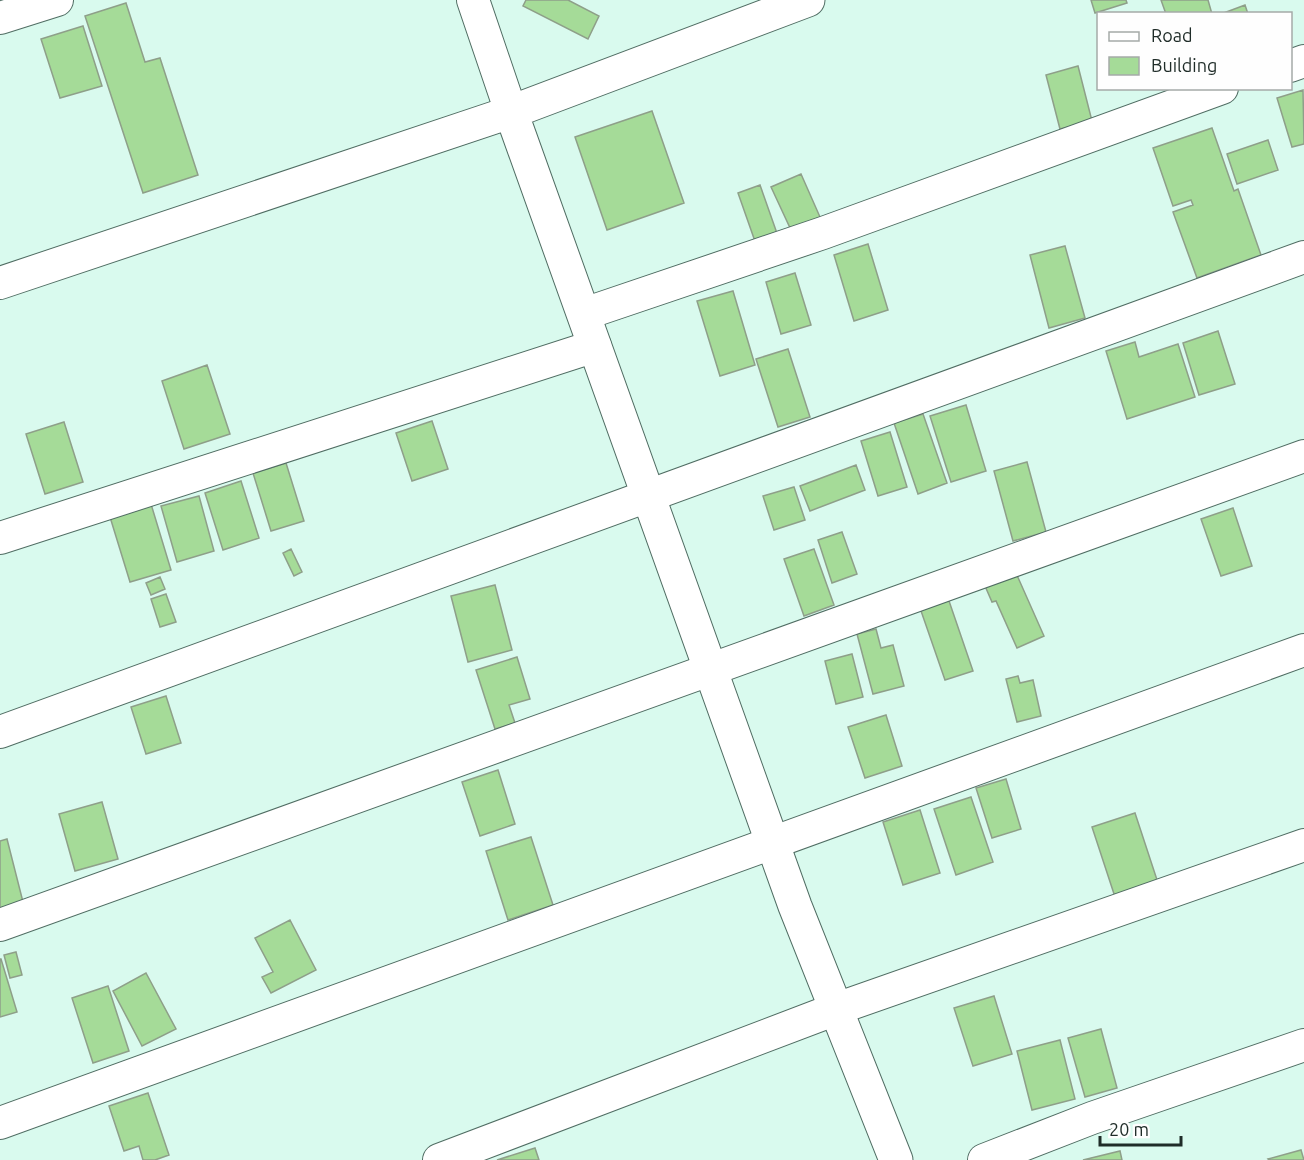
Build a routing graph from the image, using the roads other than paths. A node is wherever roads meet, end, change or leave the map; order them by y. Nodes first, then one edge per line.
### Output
1 (57, 0) edge
2 (473, 0) edge
3 (808, 0) edge
4 (0, 18) edge
5 (1216, 90) edge
6 (511, 112) junction
7 (1304, 257) edge
8 (0, 283) edge
9 (584, 314) junction
10 (595, 346) junction
11 (1304, 456) edge
12 (649, 496) junction
13 (0, 538) edge
14 (1304, 650) edge
15 (710, 668) junction
16 (0, 732) edge
17 (773, 843) junction
18 (1304, 845) edge
19 (0, 925) edge
20 (836, 1009) junction
21 (1304, 1045) edge
22 (0, 1123) edge
23 (439, 1160) edge
24 (896, 1160) edge
25 (984, 1160) edge

1 - 4 street
2 - 6 street
3 - 6 street
5 - 9 street
6 - 8 street
6 - 9 street
7 - 12 street
9 - 10 street
10 - 12 street
10 - 13 street
11 - 15 street
12 - 15 street
12 - 16 street
14 - 17 street
15 - 17 street
15 - 19 street
17 - 20 street
17 - 22 street
18 - 20 street
20 - 23 street
20 - 24 street
21 - 25 street

